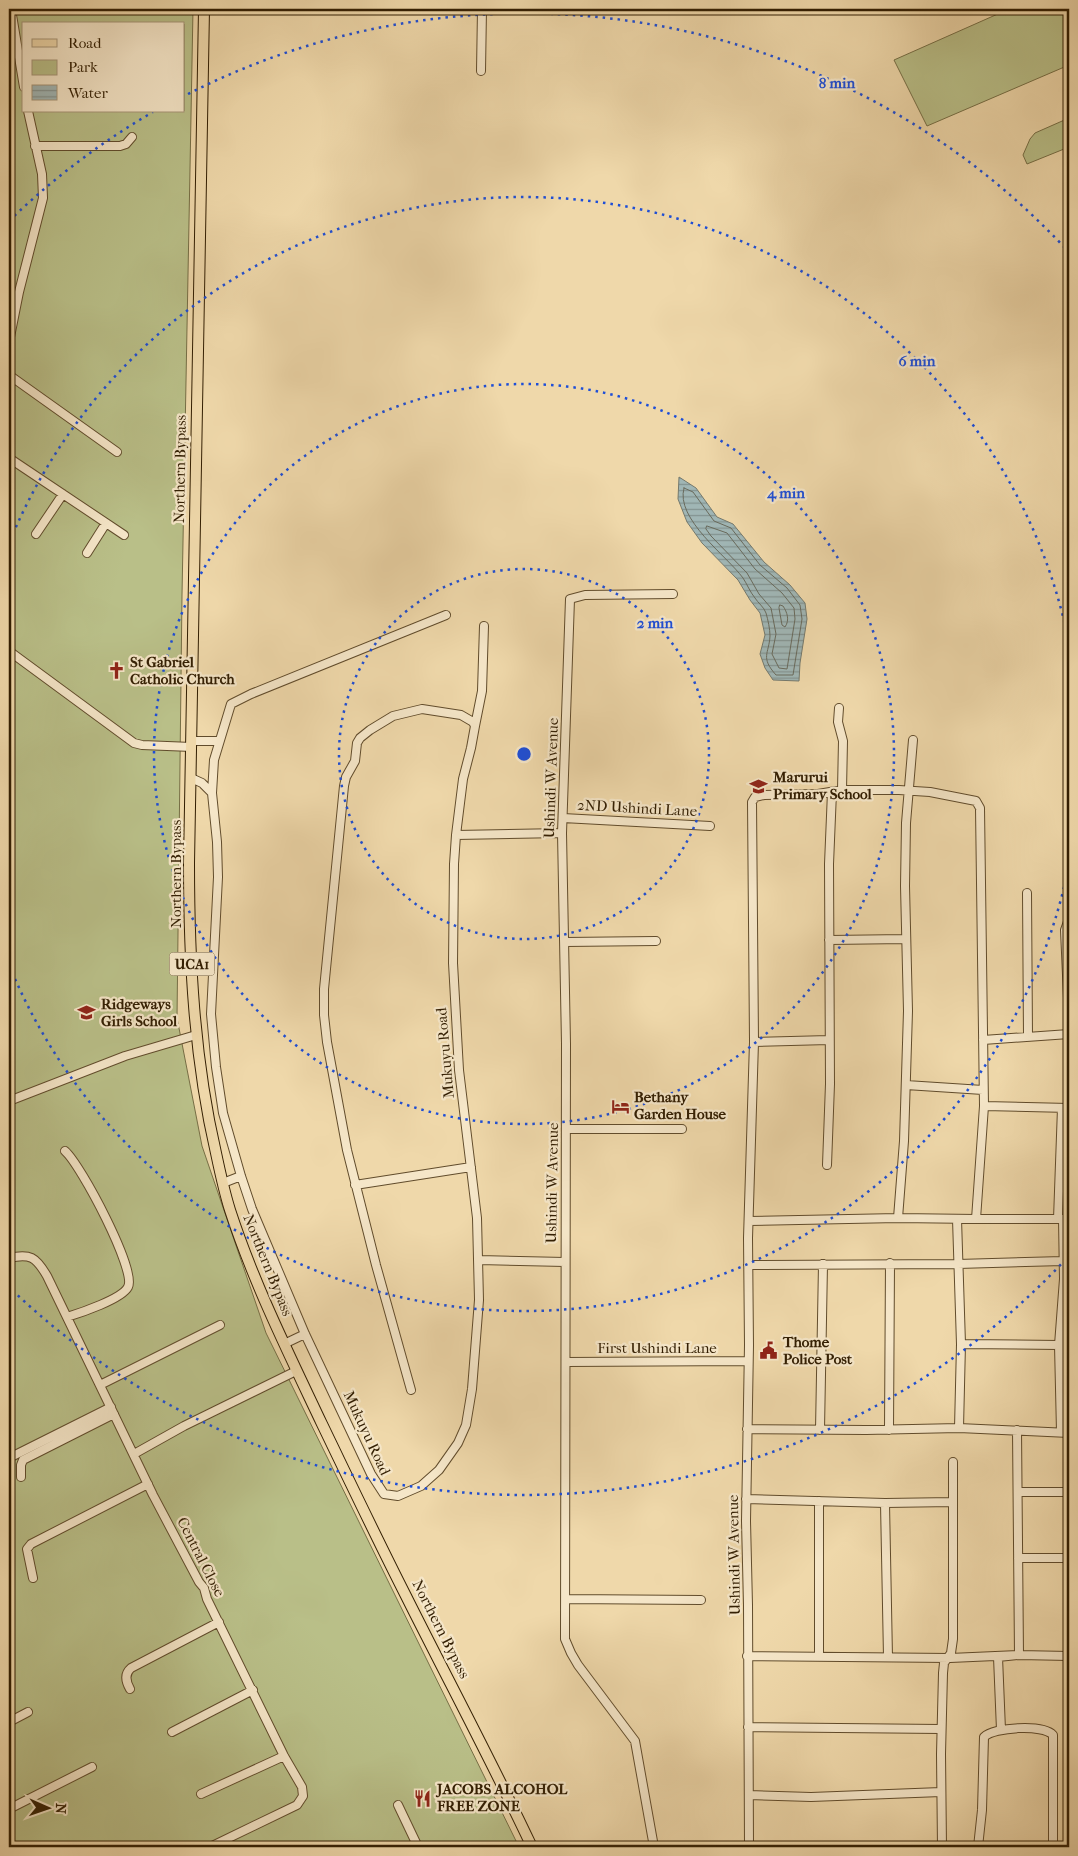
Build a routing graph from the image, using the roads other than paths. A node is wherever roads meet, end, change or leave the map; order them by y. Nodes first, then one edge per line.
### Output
1 (11, 9) edge
2 (204, 9) edge
3 (482, 9) edge
4 (481, 71) dead end
5 (22, 75) edge
6 (28, 112) edge
7 (132, 136) dead end
8 (35, 146) junction
9 (9, 342) edge
10 (9, 375) edge
11 (117, 452) dead end
12 (9, 458) edge
13 (63, 494) junction
14 (106, 523) junction
15 (36, 534) dead end
16 (124, 535) dead end
17 (87, 553) dead end
18 (673, 594) dead end
19 (446, 615) dead end
20 (484, 626) dead end
21 (9, 651) edge
22 (839, 708) dead end
23 (475, 726) junction
24 (914, 740) dead end
25 (220, 741) junction
26 (192, 744) junction
27 (191, 778) junction
28 (842, 790) junction
29 (910, 791) junction
30 (832, 792) junction
31 (212, 793) junction
32 (563, 818) junction
33 (710, 826) dead end
34 (562, 833) junction
35 (456, 835) junction
36 (1027, 893) dead end
37 (1069, 920) edge
38 (906, 938) junction
39 (829, 940) junction
40 (656, 941) dead end
41 (565, 942) junction
42 (211, 1014) junction
43 (195, 1016) junction
44 (1069, 1020) edge
45 (1069, 1034) edge
46 (196, 1035) junction
47 (1028, 1036) junction
48 (829, 1040) junction
49 (983, 1040) junction
50 (754, 1042) junction
51 (906, 1085) junction
52 (984, 1090) junction
53 (9, 1101) edge
54 (984, 1106) junction
55 (1065, 1108) edge
56 (566, 1129) junction
57 (682, 1129) dead end
58 (65, 1151) dead end
59 (827, 1165) dead end
60 (471, 1167) junction
61 (1059, 1175) junction
62 (1069, 1175) edge
63 (241, 1176) junction
64 (223, 1183) junction
65 (355, 1185) junction
66 (898, 1218) junction
67 (957, 1219) junction
68 (976, 1219) junction
69 (1063, 1219) edge
70 (749, 1221) junction
71 (9, 1258) edge
72 (479, 1260) junction
73 (1063, 1261) junction
74 (565, 1262) junction
75 (890, 1263) junction
76 (748, 1264) junction
77 (823, 1264) junction
78 (958, 1264) junction
79 (67, 1317) junction
80 (220, 1325) dead end
81 (306, 1334) junction
82 (284, 1344) junction
83 (961, 1344) junction
84 (1059, 1345) junction
85 (748, 1361) junction
86 (566, 1362) junction
87 (296, 1371) junction
88 (100, 1384) junction
89 (411, 1390) dead end
90 (112, 1411) junction
91 (959, 1428) junction
92 (747, 1429) junction
93 (820, 1430) junction
94 (889, 1430) junction
95 (1017, 1430) junction
96 (1065, 1432) edge
97 (134, 1454) junction
98 (10, 1457) dead end
99 (953, 1462) dead end
100 (21, 1477) dead end
101 (148, 1484) junction
102 (1019, 1492) junction
103 (1069, 1492) edge
104 (746, 1499) junction
105 (819, 1501) junction
106 (953, 1502) junction
107 (885, 1503) junction
108 (1018, 1558) junction
109 (1069, 1558) edge
110 (33, 1578) dead end
111 (566, 1600) junction
112 (701, 1600) dead end
113 (219, 1622) junction
114 (1019, 1655) junction
115 (747, 1656) junction
116 (1069, 1656) edge
117 (819, 1657) junction
118 (888, 1657) junction
119 (950, 1658) junction
120 (130, 1689) dead end
121 (253, 1690) junction
122 (28, 1712) dead end
123 (9, 1722) edge
124 (748, 1727) junction
125 (941, 1729) junction
126 (1001, 1730) junction
127 (172, 1732) dead end
128 (284, 1756) junction
129 (92, 1766) dead end
130 (941, 1792) junction
131 (201, 1794) dead end
132 (749, 1795) junction
133 (398, 1805) dead end
134 (9, 1809) edge
135 (210, 1847) edge
136 (418, 1847) edge
137 (532, 1847) edge
138 (654, 1847) edge
139 (749, 1847) edge
140 (942, 1847) edge
141 (978, 1847) edge
142 (1053, 1847) edge

1 - 5 street
2 - 26 main road, Northern Bypass / UCA1
3 - 4 street
6 - 8 street
7 - 8 street
8 - 9 street
10 - 11 street
12 - 13 street
13 - 14 street
13 - 15 street
14 - 16 street
14 - 17 street
18 - 32 street, Ushindi W Avenue
19 - 25 street, Mukuyu Road
20 - 23 street, Mukuyu Road
21 - 26 street
22 - 28 street
23 - 35 street, Mukuyu Road
23 - 65 street
24 - 29 street
25 - 26 street
25 - 31 street, Mukuyu Road
26 - 27 main road, Northern Bypass / UCA1
27 - 31 street
27 - 43 main road, Northern Bypass / UCA1
28 - 29 street, Ushindi W Avenue
28 - 30 street, Ushindi W Avenue
29 - 38 street
29 - 49 street, Ushindi W Avenue
30 - 39 street
30 - 50 street, Ushindi W Avenue
31 - 42 street, Mukuyu Road
32 - 33 street, 2ND Ushindi Lane
32 - 34 street, Ushindi W Avenue
34 - 35 street
34 - 41 street, Ushindi W Avenue
35 - 60 street, Mukuyu Road
36 - 47 street
37 - 44 street
38 - 39 street
38 - 51 street
39 - 48 street
40 - 41 street
41 - 56 street, Ushindi W Avenue
42 - 43 street
42 - 63 street, Mukuyu Road
43 - 46 main road, Northern Bypass / UCA1
45 - 47 street
46 - 53 street
46 - 64 main road, Northern Bypass / UCA1
47 - 49 street
48 - 50 street
48 - 59 street
49 - 52 street
50 - 70 street, Ushindi W Avenue
51 - 52 street
51 - 66 street
52 - 54 street
54 - 55 street
54 - 68 street
55 - 61 street
56 - 57 street
56 - 74 street, Ushindi W Avenue
58 - 79 street
60 - 65 street
60 - 72 street, Mukuyu Road
61 - 62 street
61 - 69 street
63 - 64 street
63 - 81 street, Mukuyu Road
64 - 82 main road, Northern Bypass / UCA1
65 - 89 street
66 - 67 street
66 - 70 street
67 - 68 street
67 - 78 street
68 - 69 street
69 - 73 street
70 - 76 street, Ushindi W Avenue
71 - 79 street, Central Close
72 - 74 street
72 - 81 street, Mukuyu Road
73 - 78 street
73 - 84 street
74 - 86 street, Ushindi W Avenue
75 - 77 street
75 - 78 street
75 - 94 street
76 - 77 street
76 - 85 street, Ushindi W Avenue
77 - 93 street
78 - 83 street
79 - 88 street, Central Close
80 - 88 street
81 - 82 street
82 - 87 main road, Northern Bypass / UCA1
83 - 84 street
83 - 91 street
84 - 96 street
85 - 86 street, First Ushindi Lane
85 - 92 street, Ushindi W Avenue
86 - 111 street, Ushindi W Avenue
87 - 97 street
87 - 137 main road, Northern Bypass / UCA1
88 - 90 street, Central Close
90 - 97 street, Central Close
90 - 98 street
90 - 100 street
91 - 94 street
91 - 95 street
92 - 93 street
92 - 104 street, Ushindi W Avenue
93 - 94 street
95 - 96 street
95 - 102 street
97 - 101 street, Central Close
99 - 106 street
101 - 110 street
101 - 113 street, Central Close
102 - 103 street
102 - 108 street
104 - 105 street
104 - 115 street, Ushindi W Avenue
105 - 107 street
105 - 117 street
106 - 107 street
106 - 119 street
107 - 118 street
108 - 109 street
108 - 114 street
111 - 112 street
111 - 138 street, Ushindi W Avenue
113 - 120 street
113 - 121 street, Central Close
114 - 116 street
114 - 119 street
114 - 126 street
115 - 117 street
115 - 124 street, Ushindi W Avenue
117 - 118 street
118 - 119 street
119 - 125 street
121 - 127 street
121 - 128 street, Central Close
122 - 123 street
124 - 125 street
124 - 132 street, Ushindi W Avenue
125 - 130 street
126 - 141 street
126 - 142 street
128 - 131 street
128 - 135 street, Central Close
129 - 134 street
130 - 132 street
130 - 140 street
132 - 139 street, Ushindi W Avenue
133 - 136 street

